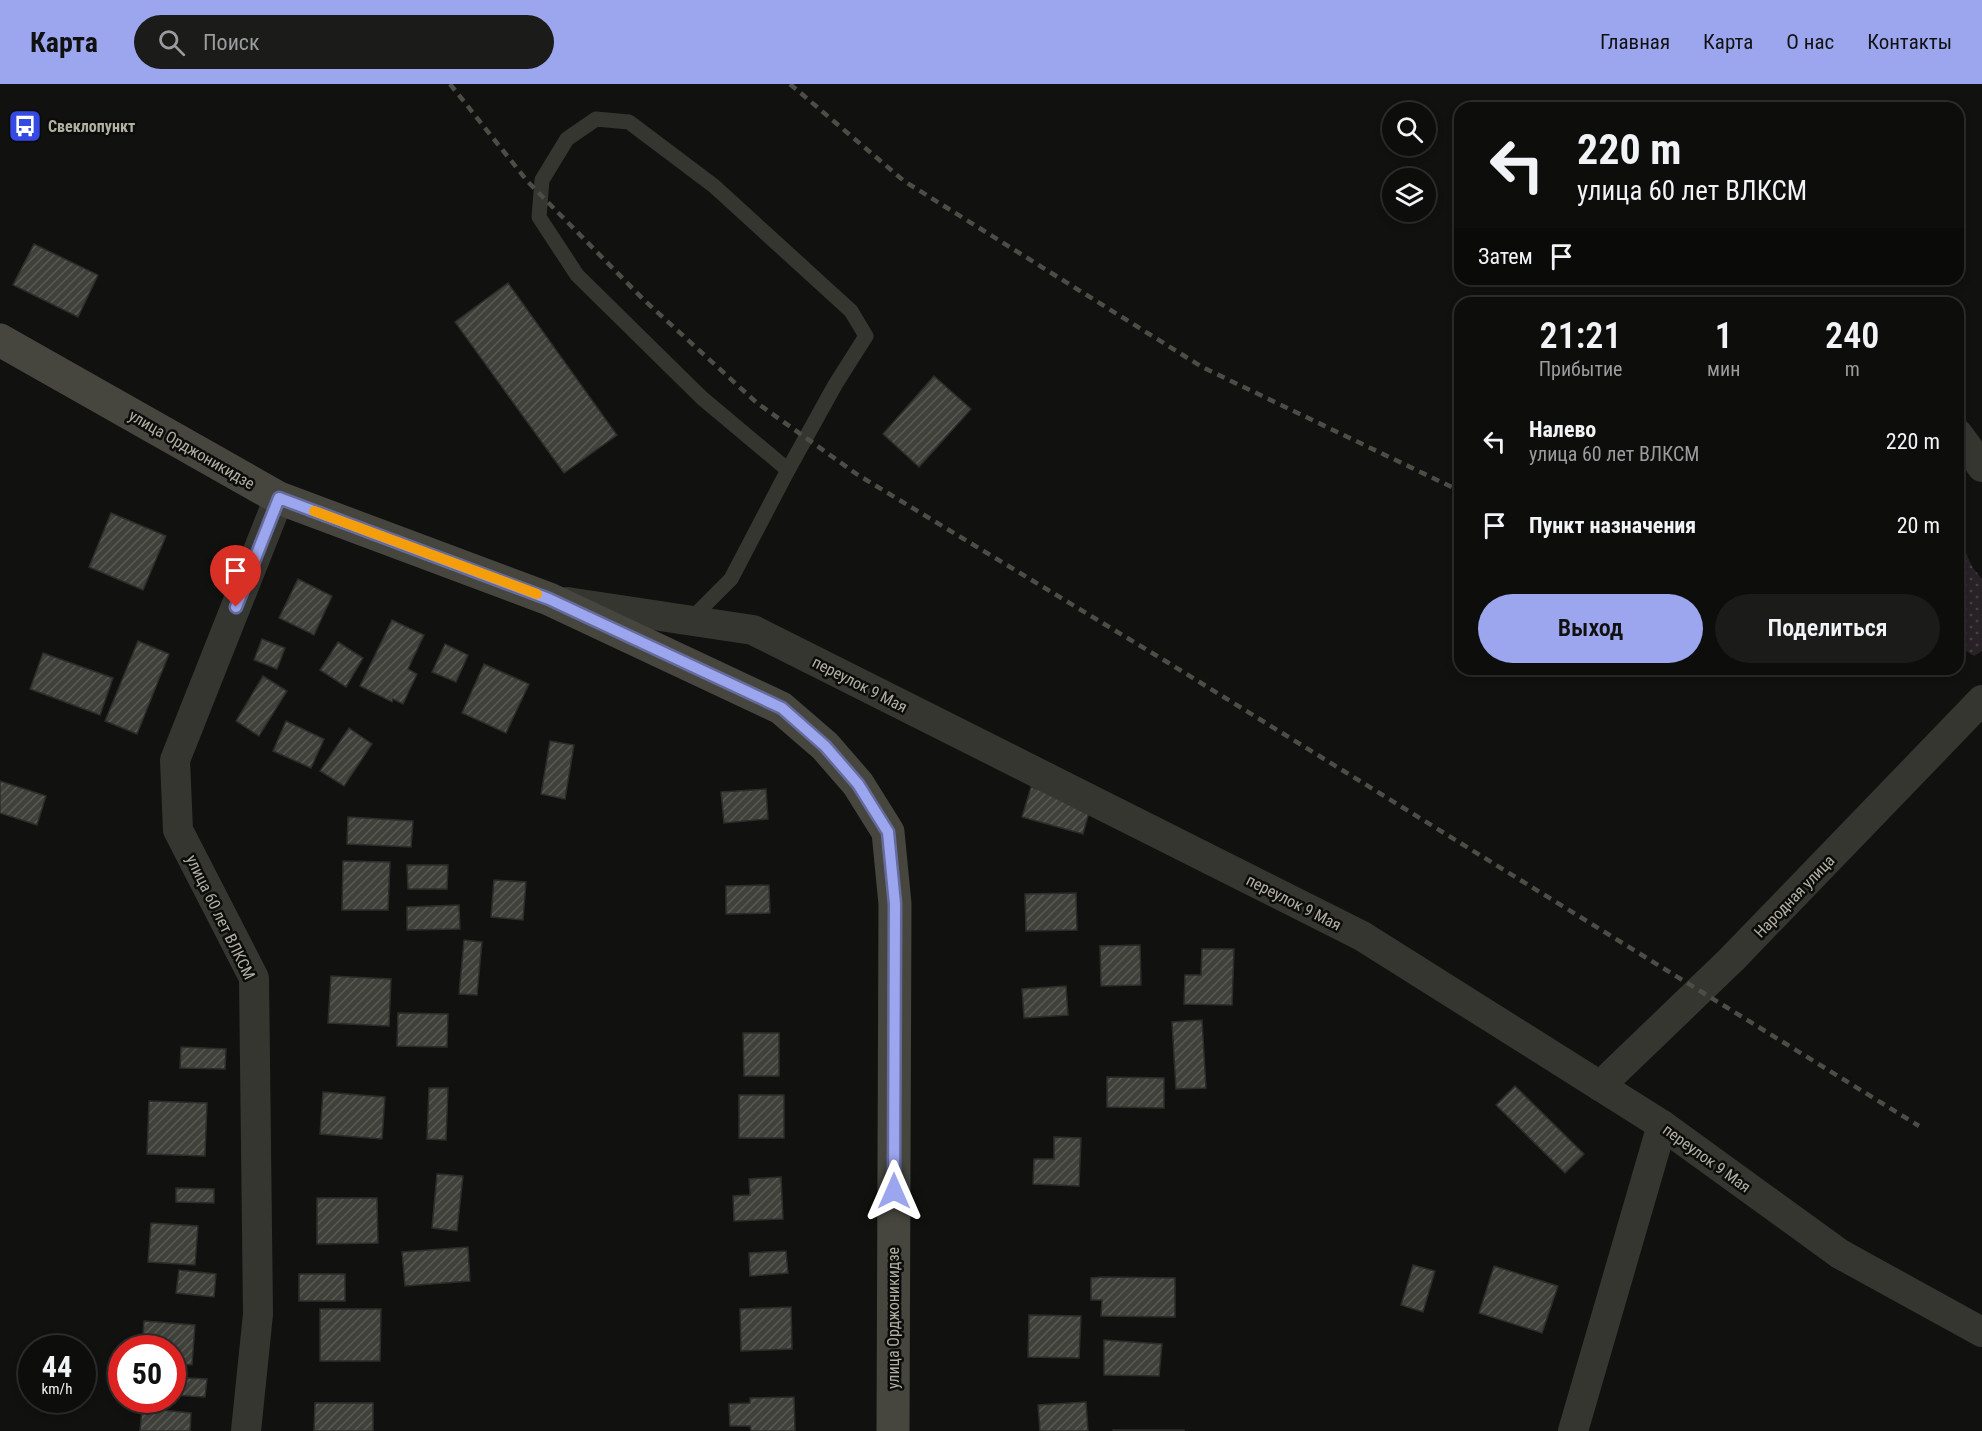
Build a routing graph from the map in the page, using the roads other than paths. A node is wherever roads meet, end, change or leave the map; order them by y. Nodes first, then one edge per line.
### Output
1 (0, 340) edge
2 (1964, 442) edge
3 (1982, 467) edge
4 (788, 470) junction
5 (279, 498) junction
6 (549, 599) junction
7 (690, 620) junction
8 (1982, 700) edge
9 (1600, 1086) junction
10 (1662, 1125) junction
11 (1982, 1332) edge
12 (246, 1431) edge
13 (892, 1431) edge
14 (1573, 1431) edge

1 - 5 main road, улица Орджоникидзе
2 - 3 street
4 - 4 lane
4 - 7 lane
5 - 6 main road, улица Орджоникидзе
5 - 12 street, улица 60 лет ВЛКСМ
6 - 7 street, переулок 9 Мая
6 - 13 main road, улица Орджоникидзе
7 - 9 street, переулок 9 Мая
8 - 9 street, Народная улица
9 - 10 street, переулок 9 Мая
10 - 11 street, переулок 9 Мая
10 - 14 street

